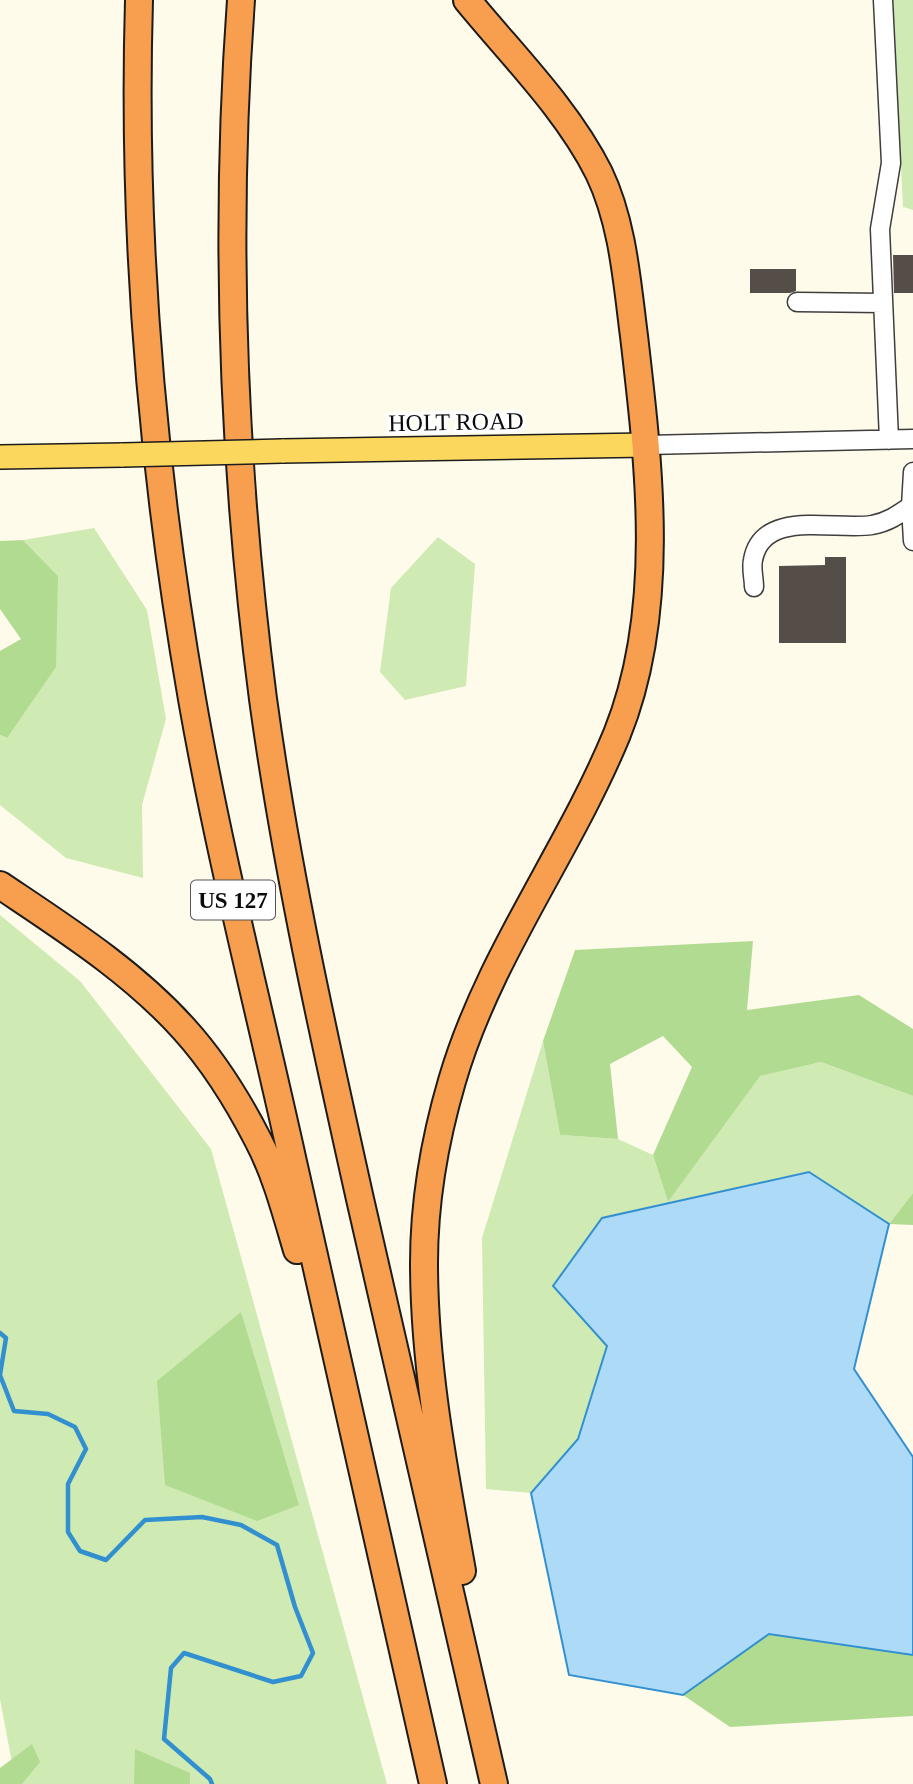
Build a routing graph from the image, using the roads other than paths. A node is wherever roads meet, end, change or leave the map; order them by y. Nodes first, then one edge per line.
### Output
1 (139, 0) edge
2 (241, 0) edge
3 (467, 0) edge
4 (883, 0) edge
5 (797, 302) dead end
6 (883, 303) junction
7 (913, 439) edge
8 (889, 440) junction
9 (647, 445) junction
10 (0, 457) edge
11 (913, 472) edge
12 (911, 506) junction
13 (913, 541) edge
14 (754, 587) dead end
15 (0, 885) edge
16 (361, 1466) junction
17 (474, 1699) junction
18 (433, 1784) edge
19 (494, 1784) edge

1 - 16 highway, US 127
2 - 17 highway, US 127
3 - 9 highway
4 - 6 street
5 - 6 street
6 - 8 street
7 - 8 street, HOLT ROAD
8 - 9 street, HOLT ROAD
9 - 10 main road, HOLT ROAD, bridge
9 - 17 highway
11 - 12 street
12 - 13 street
12 - 14 street
15 - 16 highway
16 - 18 highway, US 127
17 - 19 highway, US 127

